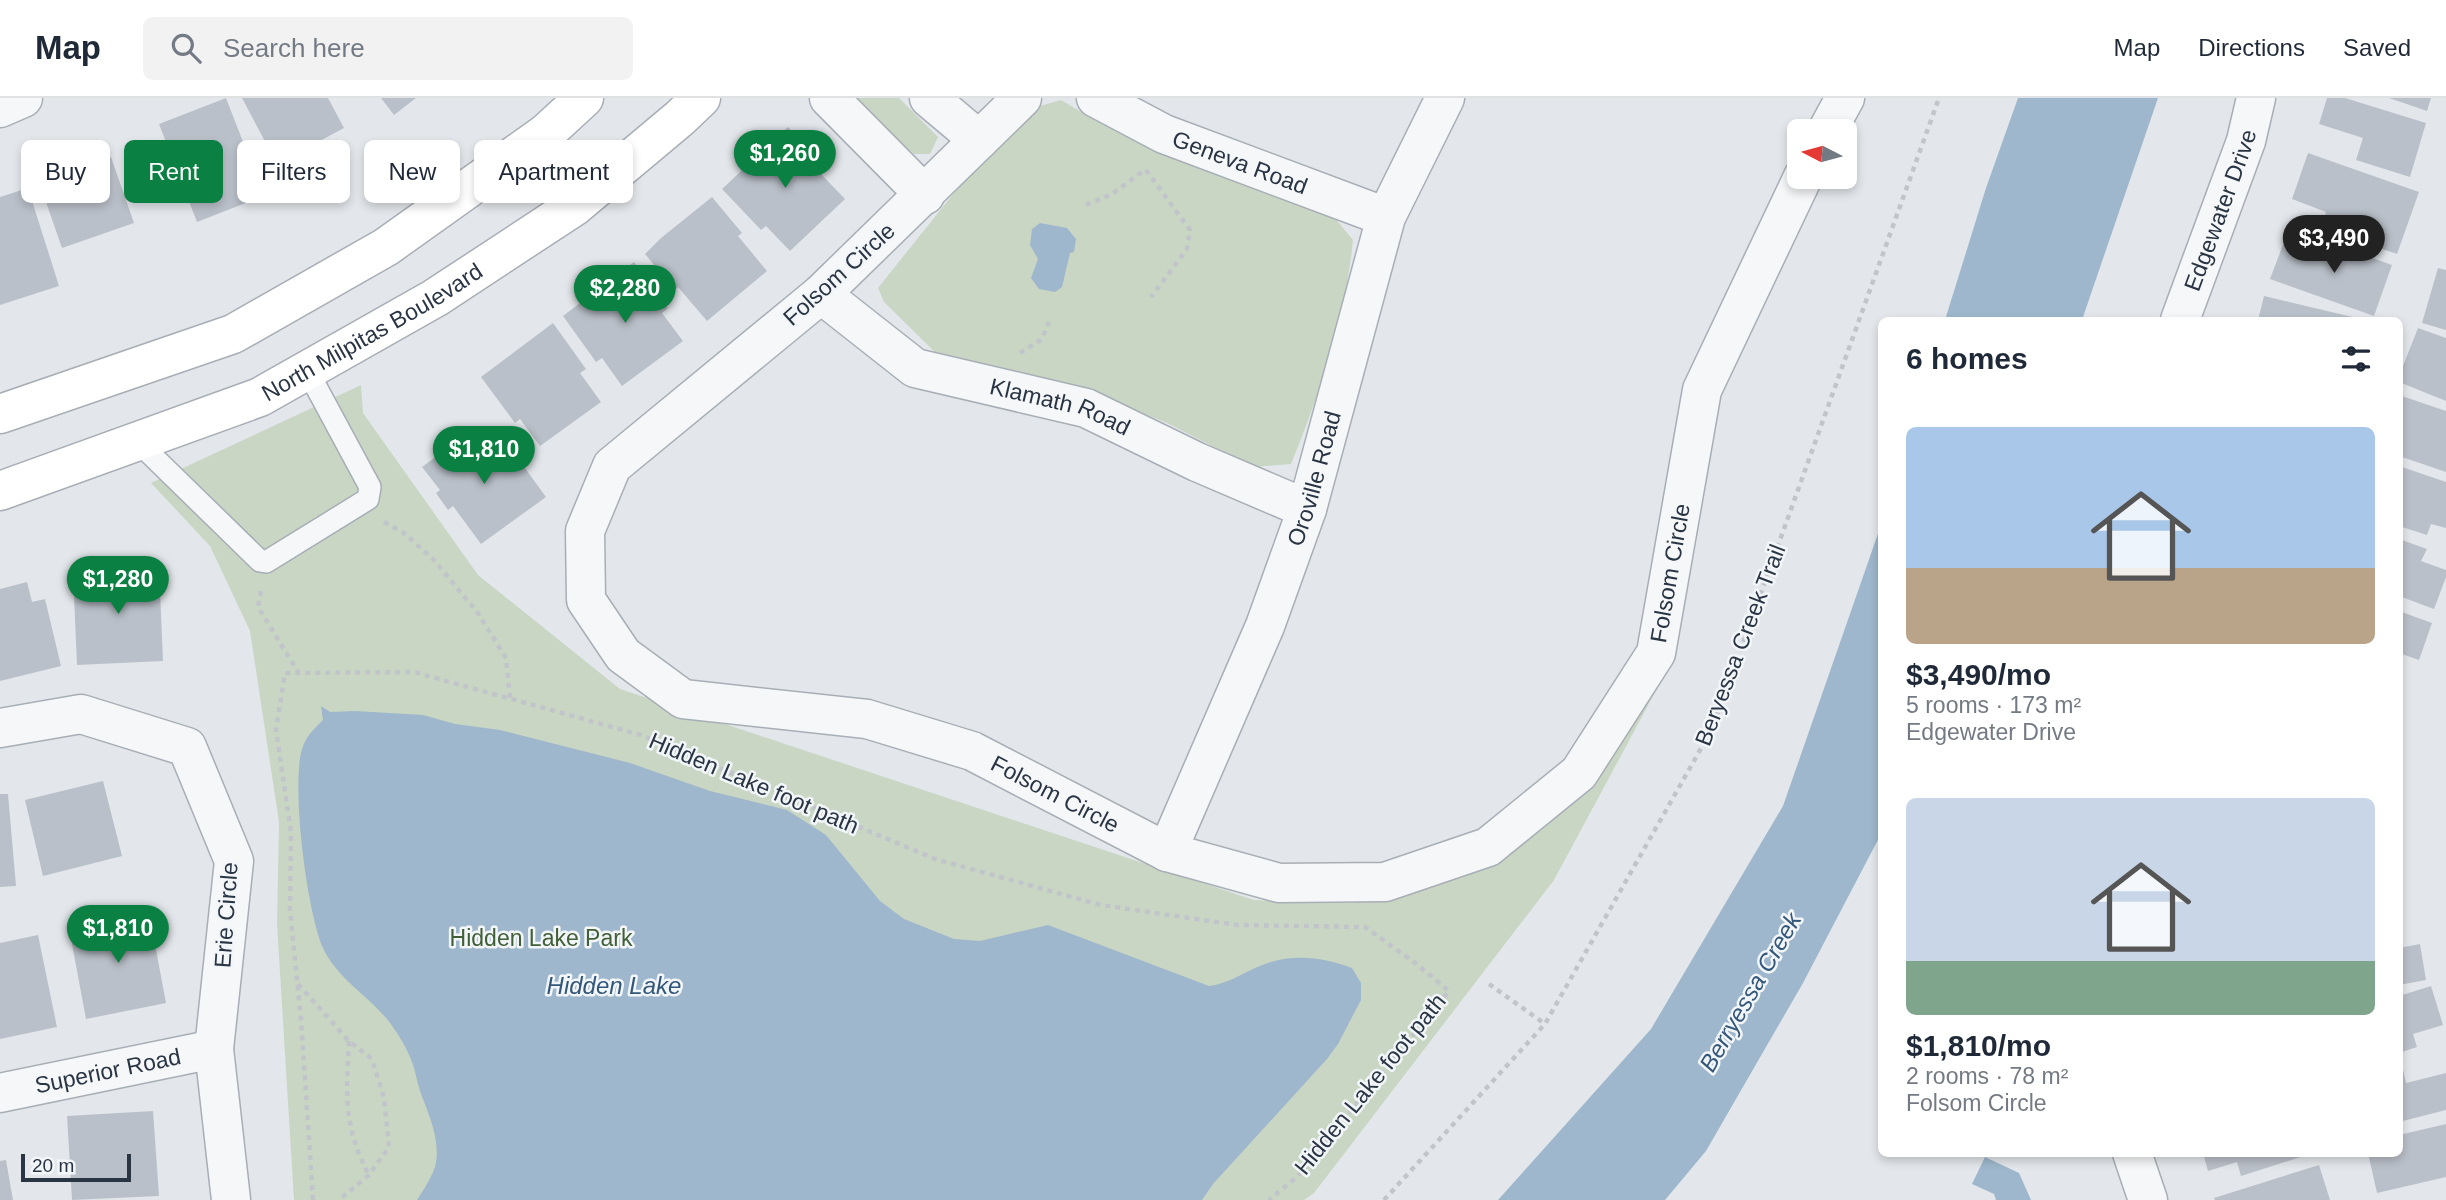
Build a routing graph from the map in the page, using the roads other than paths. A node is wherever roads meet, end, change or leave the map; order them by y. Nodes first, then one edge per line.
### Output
1 (23, 98) edge
2 (584, 98) edge
3 (701, 98) edge
4 (829, 98) edge
5 (929, 98) edge
6 (1022, 98) edge
7 (1096, 98) edge
8 (1444, 98) edge
9 (1845, 98) edge
10 (2256, 98) edge
11 (0, 108) edge
12 (1834, 119) edge
13 (979, 140) junction
14 (1797, 189) edge
15 (925, 195) junction
16 (1386, 217) junction
17 (821, 294) junction
18 (2181, 317) edge
19 (307, 370) junction
20 (0, 414) edge
21 (137, 441) junction
22 (0, 491) edge
23 (1307, 509) junction
24 (0, 728) edge
25 (1167, 852) junction
26 (214, 1049) junction
27 (0, 1093) edge
28 (2133, 1157) edge
29 (231, 1200) edge
30 (2148, 1200) edge

1 - 11 street
2 - 20 main road
3 - 19 main road, North Milpitas Boulevard
4 - 15 street
5 - 13 street
6 - 13 street, Folsom Circle
7 - 16 street, Geneva Road
8 - 16 street, Oroville Road
9 - 12 street
10 - 18 street, Edgewater Drive
13 - 15 street, Folsom Circle
14 - 25 street, Folsom Circle
15 - 17 street, Folsom Circle
16 - 23 street, Oroville Road
17 - 23 street, Klamath Road
17 - 25 street, Folsom Circle
19 - 21 main road, North Milpitas Boulevard
19 - 21 lane
21 - 22 main road, North Milpitas Boulevard
23 - 25 street, Oroville Road
24 - 26 street, Erie Circle
26 - 27 street, Superior Road
26 - 29 street, Erie Circle
28 - 30 street

